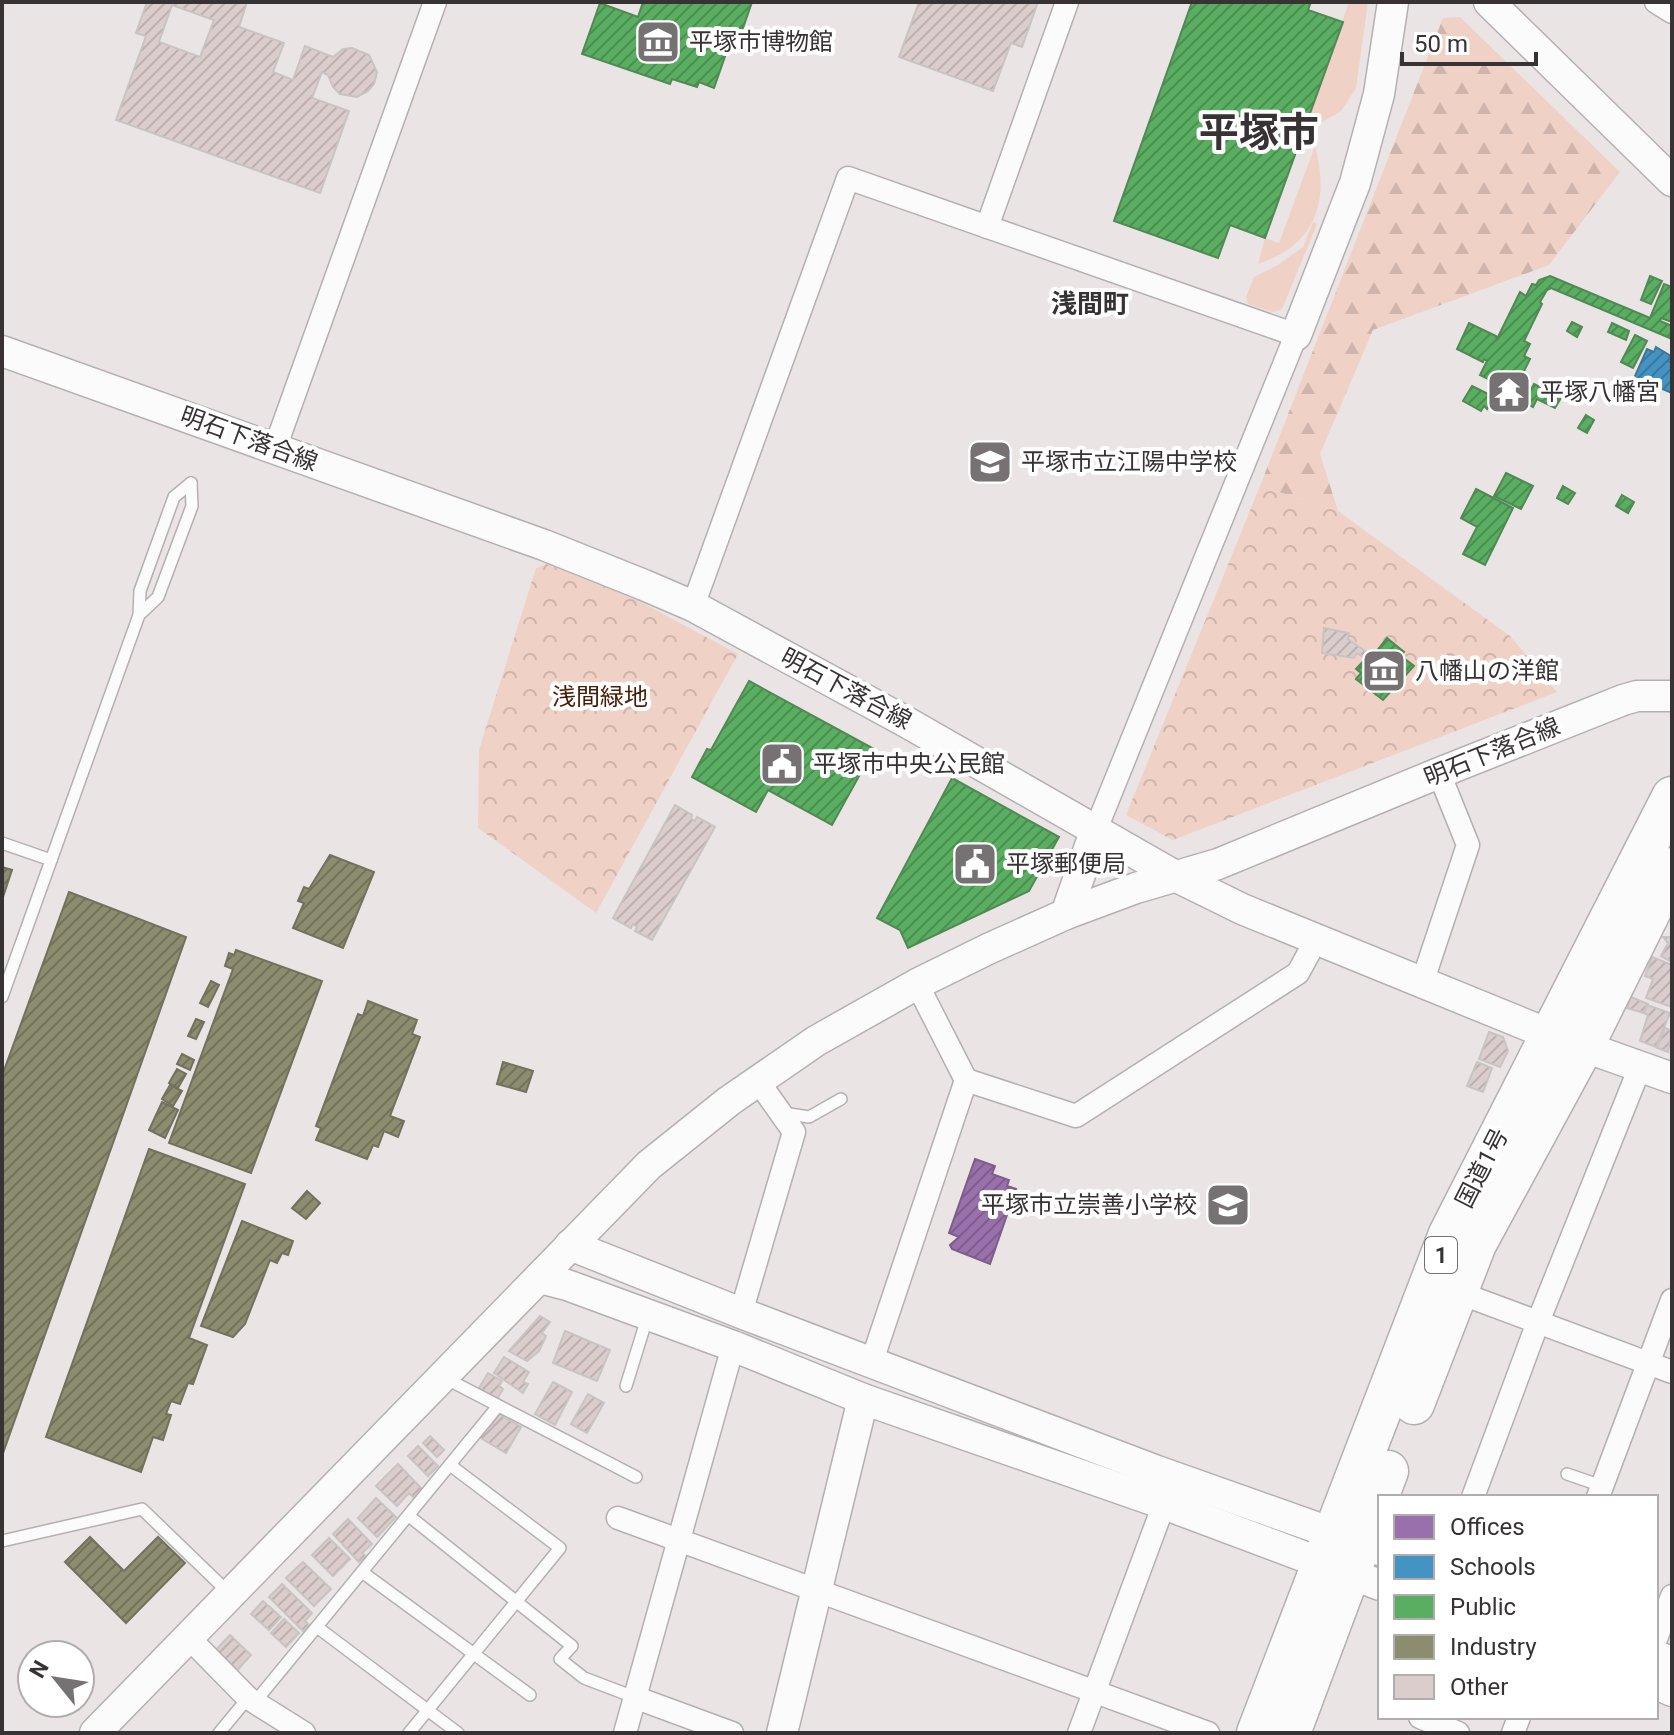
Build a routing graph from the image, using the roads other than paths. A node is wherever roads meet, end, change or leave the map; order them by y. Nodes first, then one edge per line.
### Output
1 (435, 2) edge
2 (1067, 2) edge
3 (1393, 2) edge
4 (1489, 2) edge
5 (1656, 2) edge
6 (1672, 12) edge
7 (1672, 181) edge
8 (987, 227) junction
9 (1296, 335) junction
10 (2, 351) edge
11 (275, 448) junction
12 (693, 606) junction
13 (139, 615) junction
14 (1672, 696) edge
15 (1439, 773) junction
16 (1672, 797) edge
17 (1096, 829) junction
18 (1665, 842) edge
19 (2, 843) edge
20 (51, 860) junction
21 (1177, 877) junction
22 (1066, 914) junction
23 (1316, 940) junction
24 (1422, 983) junction
25 (917, 984) junction
26 (2, 997) edge
27 (1567, 1041) junction
28 (1640, 1067) junction
29 (1672, 1078) edge
30 (966, 1080) junction
31 (758, 1081) junction
32 (841, 1099) dead end
33 (782, 1112) junction
34 (570, 1245) junction
35 (540, 1278) junction
36 (1457, 1292) junction
37 (1672, 1300) edge
38 (741, 1313) junction
39 (648, 1315) junction
40 (1538, 1322) junction
41 (733, 1346) junction
42 (872, 1361) junction
43 (1648, 1363) junction
44 (1672, 1372) edge
45 (443, 1377) junction
46 (626, 1386) dead end
47 (863, 1399) junction
48 (498, 1406) junction
49 (450, 1465) junction
50 (1567, 1474) dead end
51 (636, 1477) dead end
52 (1600, 1492) edge
53 (1379, 1495) edge
54 (1474, 1495) edge
55 (1378, 1498) edge
56 (1164, 1504) junction
57 (409, 1516) junction
58 (618, 1518) dead end
59 (2, 1541) edge
60 (679, 1541) junction
61 (1355, 1558) edge
62 (362, 1572) junction
63 (815, 1590) junction
64 (231, 1595) junction
65 (1672, 1596) edge
66 (517, 1601) junction
67 (317, 1627) junction
68 (1658, 1634) edge
69 (189, 1638) junction
70 (474, 1654) junction
71 (1094, 1691) junction
72 (530, 1695) dead end
73 (634, 1697) junction
74 (251, 1700) junction
75 (427, 1710) junction
76 (1425, 1719) edge
77 (95, 1733) edge
78 (219, 1733) edge
79 (304, 1733) edge
80 (409, 1733) edge
81 (458, 1733) edge
82 (625, 1733) edge
83 (732, 1733) edge
84 (782, 1733) edge
85 (1079, 1733) edge
86 (1208, 1733) edge
87 (1257, 1733) edge
88 (1290, 1733) edge
89 (1458, 1733) edge

1 - 11 street
2 - 8 street
3 - 9 street
4 - 7 street
5 - 6 street
8 - 9 street
8 - 12 street
9 - 17 street
10 - 11 street, 明石下落合線
11 - 12 street, 明石下落合線
12 - 17 street, 明石下落合線
13 - 13 lane
13 - 20 lane
14 - 15 street, 明石下落合線
15 - 21 street, 明石下落合線
15 - 24 street
16 - 18 highway, 国道1号 / 1
17 - 21 street, 明石下落合線
17 - 22 street
18 - 27 highway, 国道1号 / 1
19 - 20 lane
20 - 26 lane
21 - 22 street
21 - 23 street
22 - 25 street
23 - 24 street
23 - 30 street
24 - 27 street
25 - 30 street
25 - 31 street
27 - 28 street
27 - 36 highway, 国道1号 / 1
27 - 61 highway, 国道1号 / 1
28 - 29 street
28 - 40 street
30 - 42 street
31 - 33 street
31 - 34 street
32 - 33 lane
33 - 38 street
34 - 35 street
34 - 38 street
35 - 39 street
35 - 45 street
36 - 40 street
36 - 53 highway, 国道1号 / 1
37 - 43 street
38 - 42 street
39 - 41 street
39 - 46 lane
40 - 43 street
40 - 54 street
41 - 47 street
41 - 60 street
42 - 61 street
43 - 44 street
43 - 52 street
45 - 48 lane
45 - 64 street
47 - 56 street
47 - 63 street
48 - 49 lane
48 - 51 lane
49 - 57 lane
49 - 66 lane
50 - 52 lane
55 - 61 highway, 国道1号 / 1
56 - 61 street
56 - 71 street
57 - 62 lane
57 - 66 lane
58 - 60 street
59 - 64 lane
60 - 63 street
60 - 73 street
61 - 87 highway, 国道1号 / 1
61 - 88 highway, 国道1号 / 1
62 - 67 lane
62 - 70 lane
63 - 71 street
63 - 84 street
64 - 69 street
65 - 68 street
66 - 70 lane
66 - 73 lane
67 - 74 lane
67 - 75 lane
69 - 74 street
69 - 77 street
70 - 72 lane
70 - 75 lane
71 - 85 street
71 - 86 street
73 - 82 street
73 - 83 street
74 - 78 lane
74 - 79 street
75 - 80 lane
75 - 81 lane
76 - 89 street

